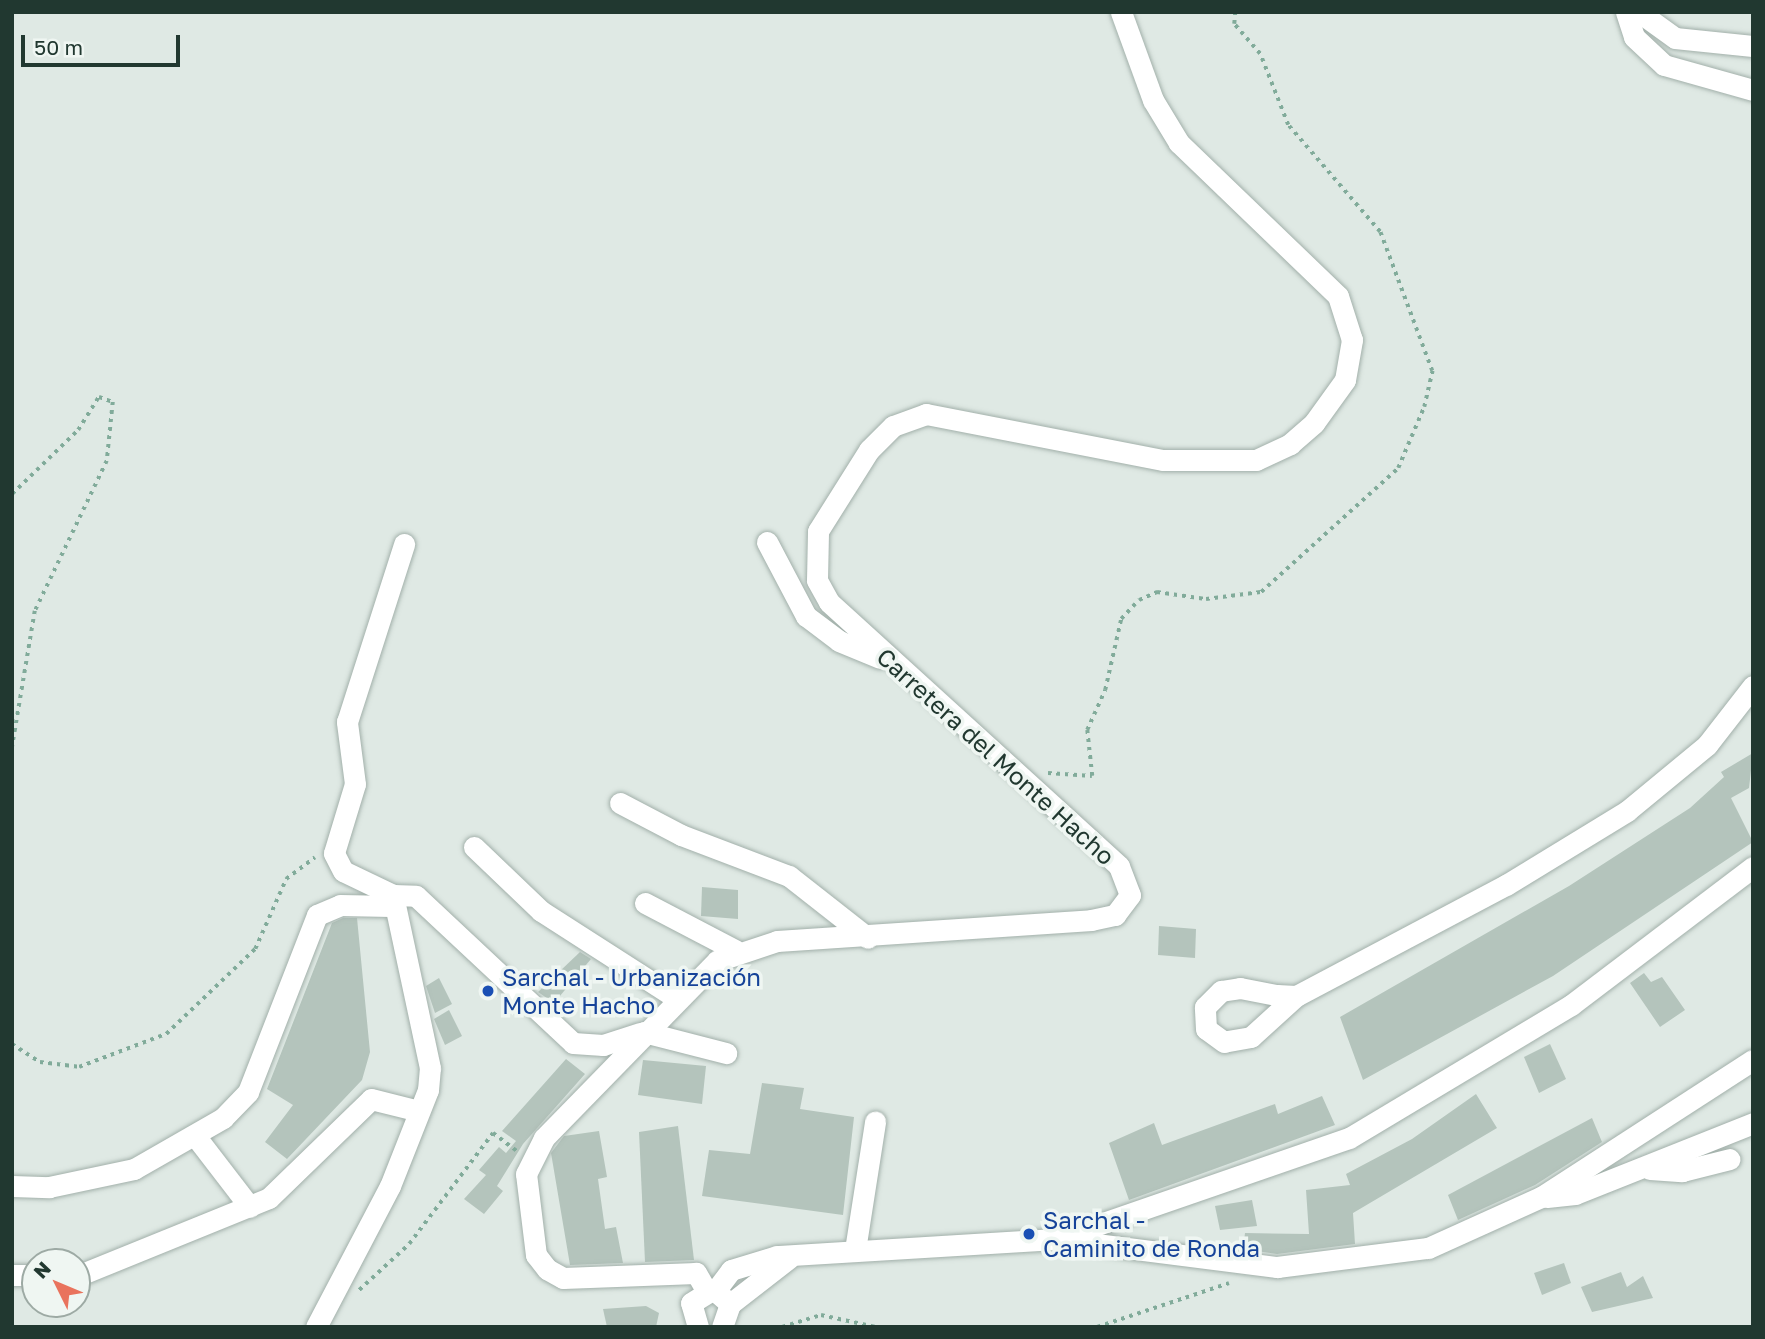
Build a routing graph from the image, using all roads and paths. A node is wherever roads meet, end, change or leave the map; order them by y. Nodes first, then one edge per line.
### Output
1 (1121, 12) edge
2 (1626, 12) edge
3 (1639, 12) edge
4 (1753, 46) edge
5 (1753, 90) edge
6 (12, 494) edge
7 (767, 542) dead end
8 (404, 544) dead end
9 (895, 664) junction
10 (1753, 686) edge
11 (12, 748) edge
12 (620, 803) dead end
13 (474, 847) dead end
14 (334, 853) junction
15 (1753, 867) edge
16 (392, 901) junction
17 (645, 903) dead end
18 (868, 938) junction
19 (735, 950) junction
20 (1296, 996) dead end
21 (678, 999) junction
22 (644, 1032) junction
23 (12, 1044) edge
24 (581, 1046) junction
25 (726, 1053) dead end
26 (1753, 1060) edge
27 (599, 1080) junction
28 (419, 1111) junction
29 (875, 1122) dead end
30 (1750, 1127) edge
31 (196, 1137) junction
32 (1730, 1159) dead end
33 (529, 1160) junction
34 (1642, 1168) junction
35 (12, 1186) edge
36 (1541, 1197) junction
37 (250, 1207) junction
38 (1057, 1240) junction
39 (855, 1250) junction
40 (91, 1270) edge
41 (1237, 1281) dead end
42 (334, 1297) junction
43 (721, 1310) edge
44 (316, 1327) edge
45 (698, 1327) edge
46 (782, 1327) edge
47 (876, 1327) edge
48 (1097, 1327) edge

1 - 9 street, Carretera del Monte Hacho
2 - 5 street
3 - 4 street
6 - 11 path
7 - 9 street
8 - 14 street
9 - 18 street, Carretera del Monte Hacho
10 - 20 street
12 - 18 street
13 - 21 street
14 - 16 street
14 - 23 path
15 - 38 street
16 - 24 street
16 - 28 street
16 - 31 street
17 - 19 street
18 - 19 street, Carretera del Monte Hacho
19 - 21 street, Carretera del Monte Hacho
21 - 22 street, Carretera del Monte Hacho
22 - 24 street
22 - 25 street
22 - 27 street, Carretera del Monte Hacho
24 - 27 street
26 - 36 street
27 - 33 street, Carretera del Monte Hacho
28 - 37 street
28 - 42 street
29 - 39 street
30 - 34 street
31 - 35 street
31 - 37 street
32 - 34 street
33 - 42 path
33 - 43 street
34 - 36 street
36 - 38 street
37 - 40 street
38 - 39 street
39 - 43 street
41 - 48 path
42 - 44 street
43 - 45 street
46 - 47 path

